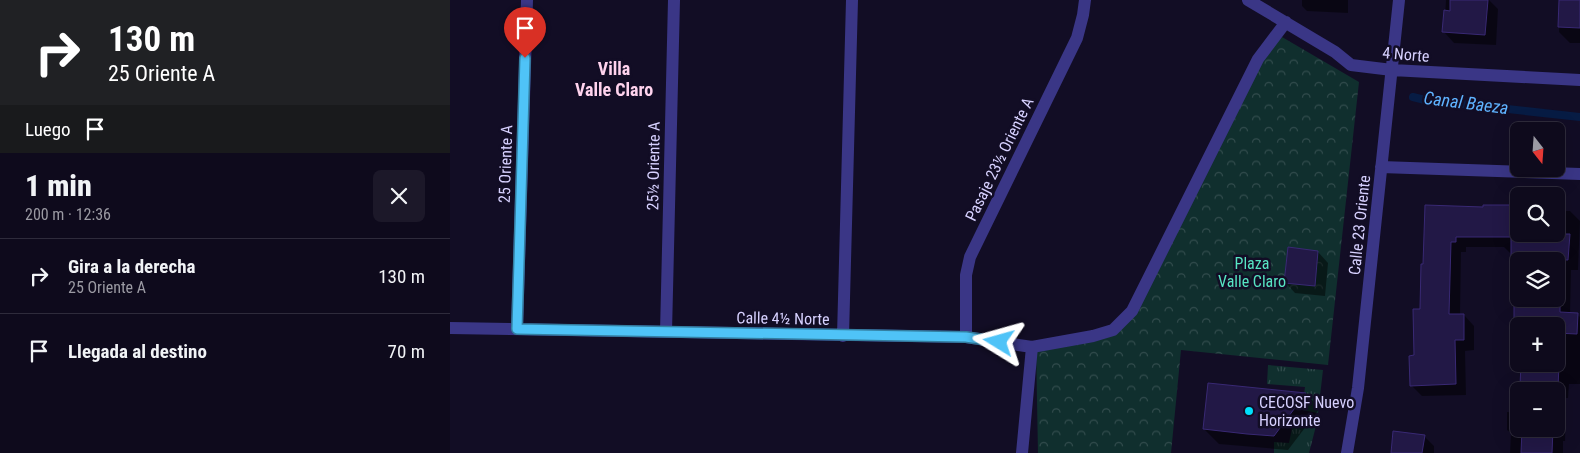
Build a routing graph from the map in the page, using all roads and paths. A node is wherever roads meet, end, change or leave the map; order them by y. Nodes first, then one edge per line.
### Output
1 (527, 0) edge
2 (674, 0) edge
3 (852, 0) edge
4 (1085, 0) edge
5 (1248, 0) edge
6 (1400, 0) edge
7 (1286, 22) junction
8 (1392, 75) junction
9 (1580, 80) edge
10 (1381, 168) junction
11 (1580, 174) edge
12 (450, 328) edge
13 (517, 329) junction
14 (666, 332) junction
15 (843, 336) junction
16 (966, 337) junction
17 (1032, 347) junction
18 (1022, 453) edge
19 (1347, 453) edge

1 - 13 street, 25 Oriente A
2 - 14 street, 25½ Oriente A
3 - 15 street
4 - 16 street, Pasaje 23½ Oriente A
5 - 7 street, 4 Norte
6 - 8 street, Calle 23 Oriente
7 - 8 street, 4 Norte
7 - 17 street, Calle 4½ Norte
8 - 9 street, 4 Norte
8 - 10 street, Calle 23 Oriente
10 - 11 street
10 - 19 street, Calle 23 Oriente
12 - 13 street, Calle 4½ Norte
13 - 14 street, Calle 4½ Norte
14 - 15 street, Calle 4½ Norte
15 - 16 street, Calle 4½ Norte
16 - 17 street, Calle 4½ Norte
17 - 18 street

